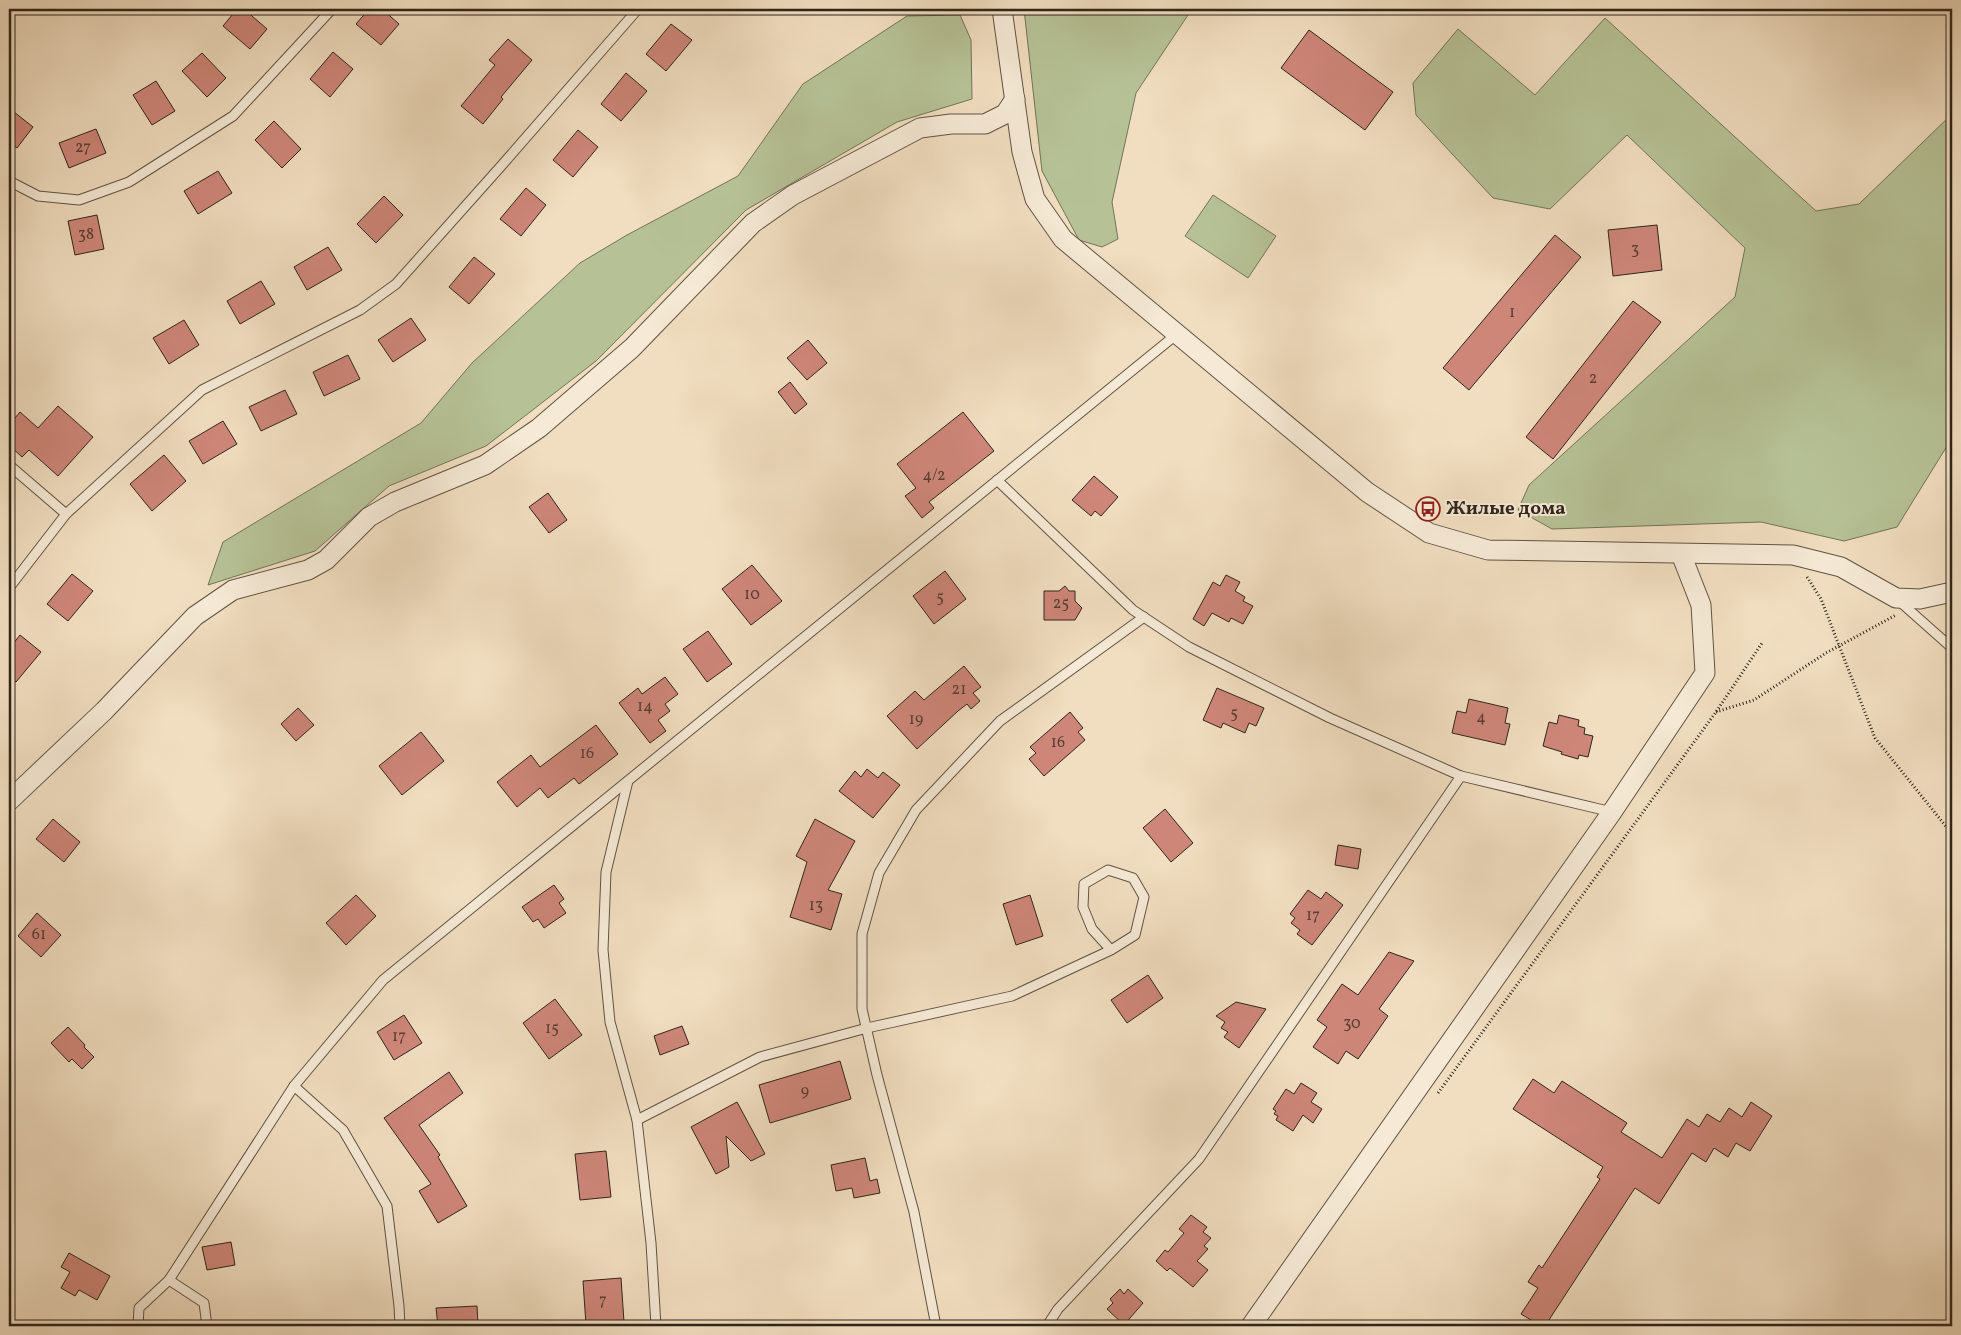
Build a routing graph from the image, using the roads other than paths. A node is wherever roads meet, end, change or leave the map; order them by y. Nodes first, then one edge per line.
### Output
1 (332, 9) edge
2 (638, 9) edge
3 (1002, 9) edge
4 (1015, 99) junction
5 (9, 181) edge
6 (1177, 334) junction
7 (9, 465) edge
8 (997, 480) junction
9 (66, 514) junction
10 (1681, 554) junction
11 (9, 588) edge
12 (1952, 592) edge
13 (1902, 604) junction
14 (1144, 617) junction
15 (1952, 648) edge
16 (1461, 776) junction
17 (628, 781) junction
18 (9, 800) edge
19 (1612, 812) junction
20 (1111, 950) junction
21 (867, 1028) junction
22 (294, 1086) junction
23 (637, 1120) junction
24 (169, 1280) junction
25 (1260, 1322) edge
26 (138, 1326) edge
27 (207, 1326) edge
28 (400, 1326) edge
29 (656, 1326) edge
30 (936, 1326) edge
31 (1047, 1326) edge

1 - 5 lane
2 - 9 lane
3 - 4 street
4 - 6 street
4 - 18 street
6 - 8 lane
6 - 10 street
7 - 9 lane
8 - 14 lane
8 - 17 lane
9 - 11 lane
10 - 13 street
10 - 19 street
12 - 13 street
13 - 15 lane
14 - 16 lane
14 - 21 lane
16 - 19 lane
16 - 31 lane
17 - 22 lane
17 - 23 lane
19 - 25 street
20 - 20 lane
20 - 21 lane
21 - 23 lane
21 - 30 lane
22 - 24 lane
22 - 28 lane
23 - 29 lane
24 - 26 lane
24 - 27 lane

